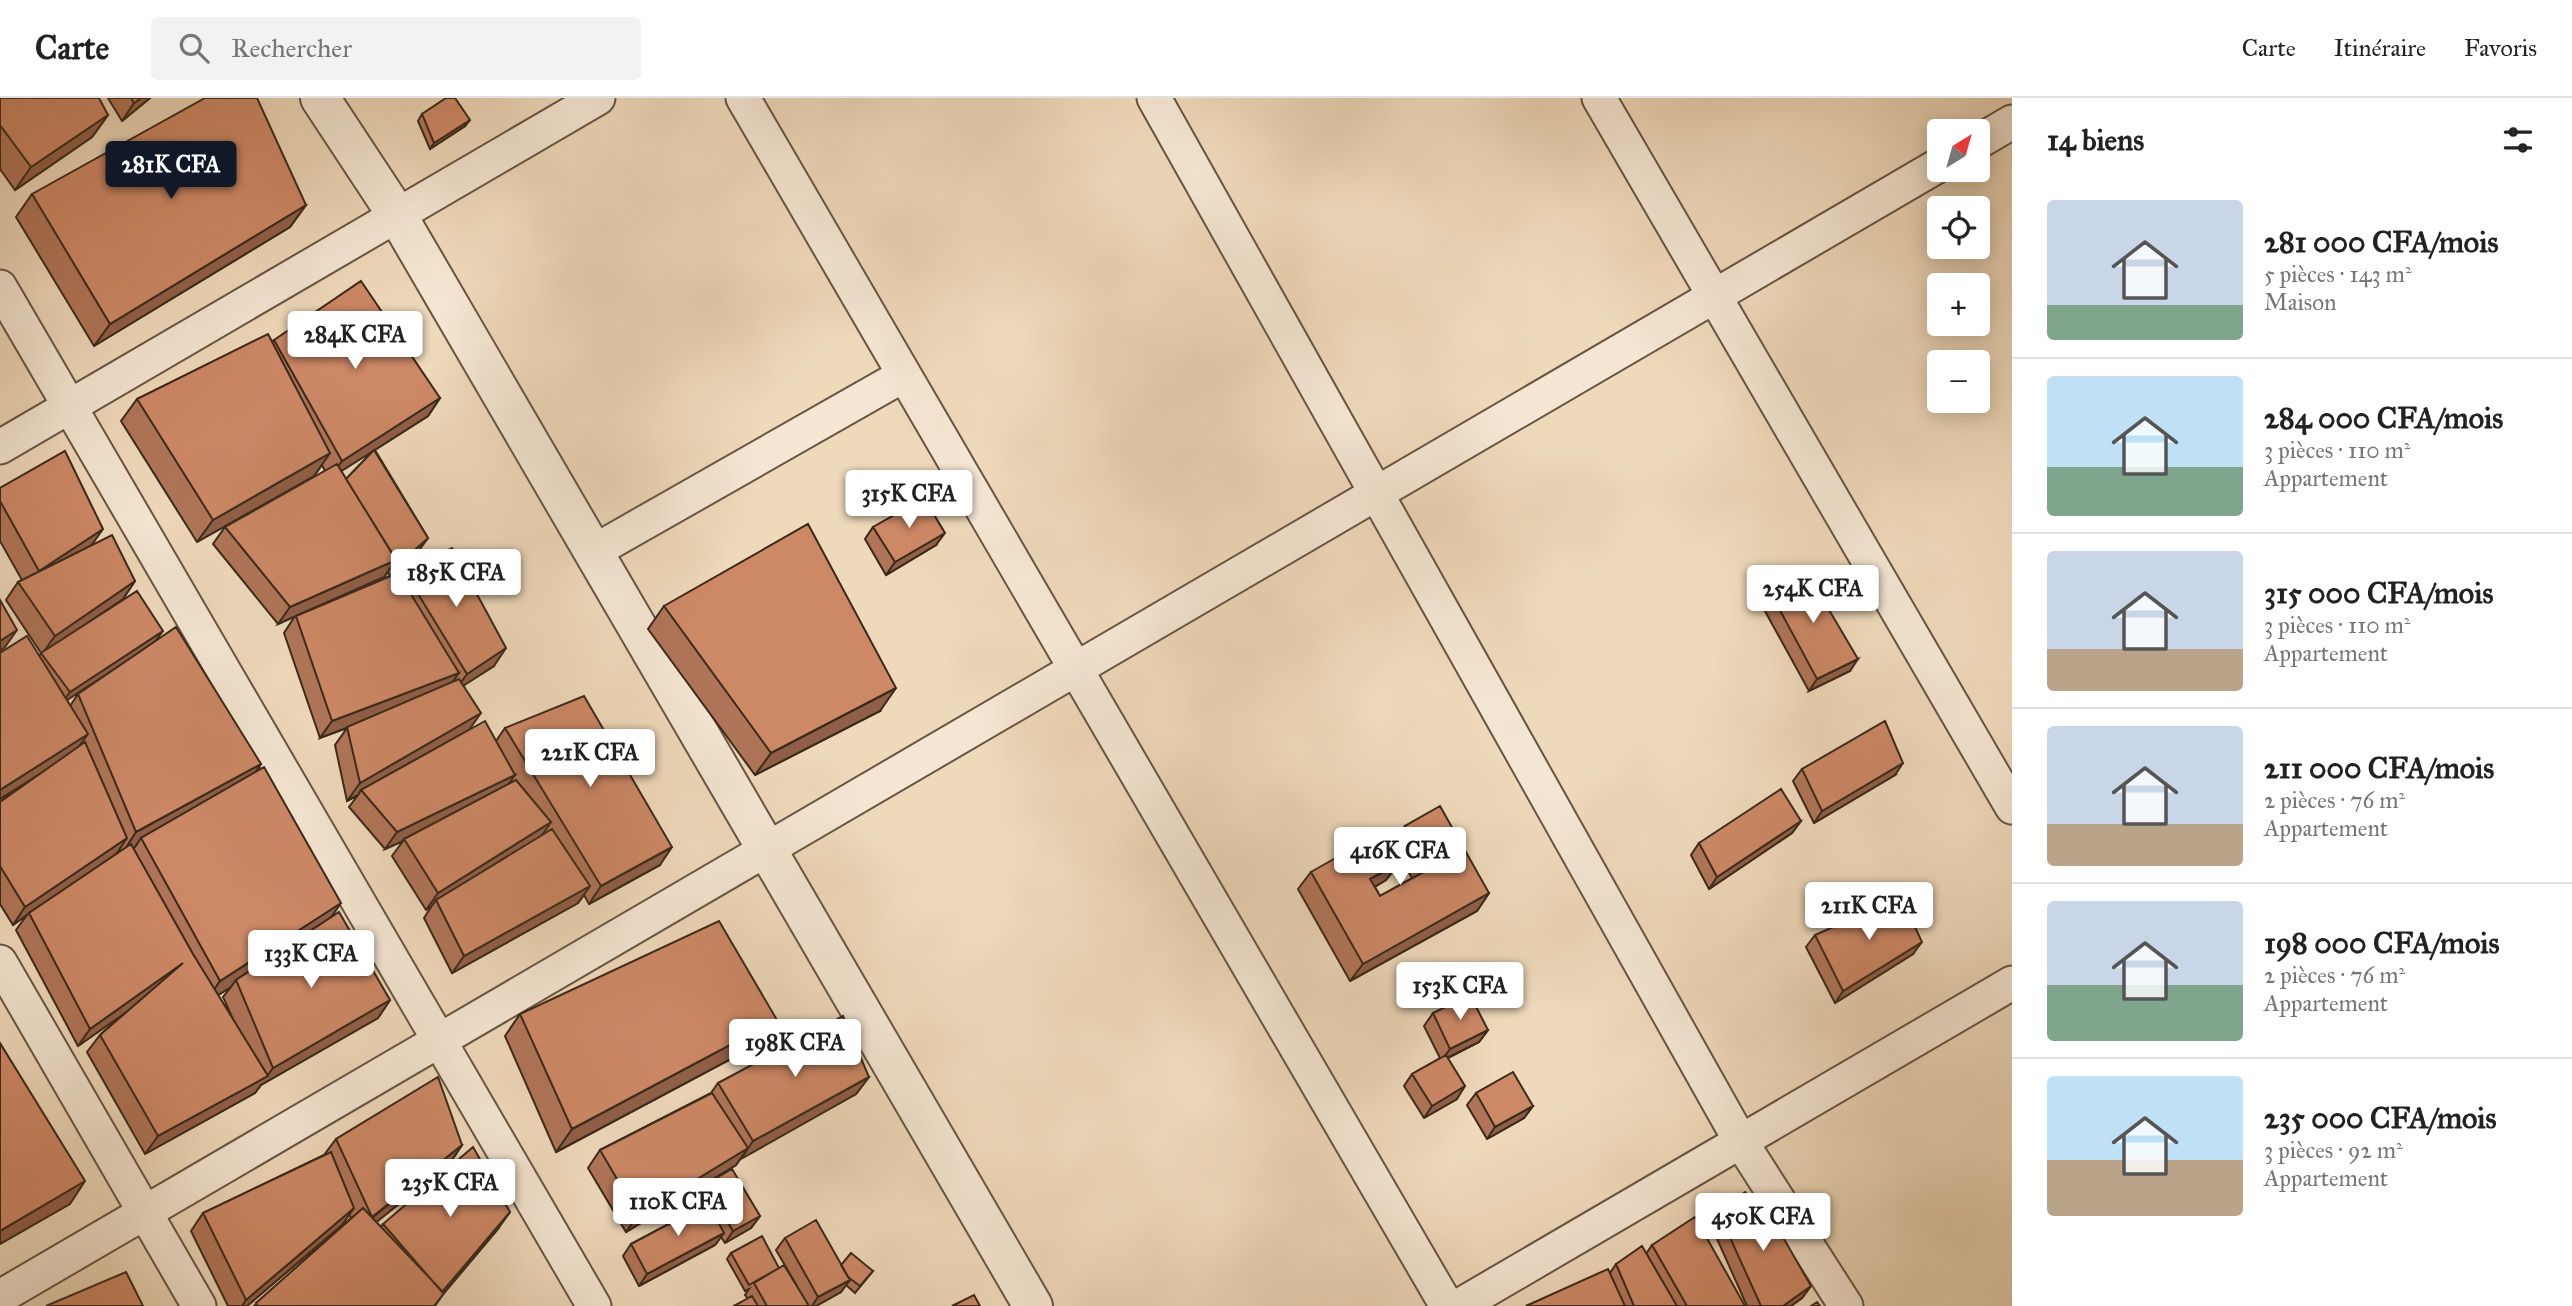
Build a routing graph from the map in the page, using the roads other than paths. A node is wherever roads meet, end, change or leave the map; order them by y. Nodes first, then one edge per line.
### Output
1 (320, 98) edge
2 (598, 98) edge
3 (743, 98) edge
4 (1154, 98) edge
5 (1599, 98) edge
6 (2012, 122) edge
7 (1990, 135) edge
8 (1927, 171) edge
9 (397, 215) junction
10 (0, 287) edge
11 (1714, 296) junction
12 (904, 375) junction
13 (70, 406) junction
14 (0, 447) edge
15 (1376, 493) junction
16 (593, 552) junction
17 (1076, 669) junction
18 (2012, 807) edge
19 (766, 849) junction
20 (1, 967) edge
21 (2012, 983) edge
22 (440, 1041) junction
23 (1741, 1142) junction
24 (145, 1213) junction
25 (0, 1297) edge
26 (199, 1306) edge
27 (594, 1306) edge
28 (1033, 1306) edge
29 (1447, 1306) edge
30 (1460, 1306) edge
31 (1846, 1306) edge

1 - 9 street
2 - 9 street
3 - 12 street
4 - 15 street
5 - 11 street
6 - 7 street
8 - 11 street
9 - 13 street
9 - 16 street
10 - 13 street
11 - 15 street
11 - 18 street
12 - 16 street
12 - 17 street
13 - 14 street
13 - 22 street
15 - 17 street
15 - 23 street
16 - 19 street
17 - 19 street
17 - 29 street
19 - 22 street
19 - 28 street
20 - 24 street
21 - 23 street
22 - 24 street
22 - 27 street
23 - 30 street
23 - 31 street
24 - 25 street
24 - 26 street

